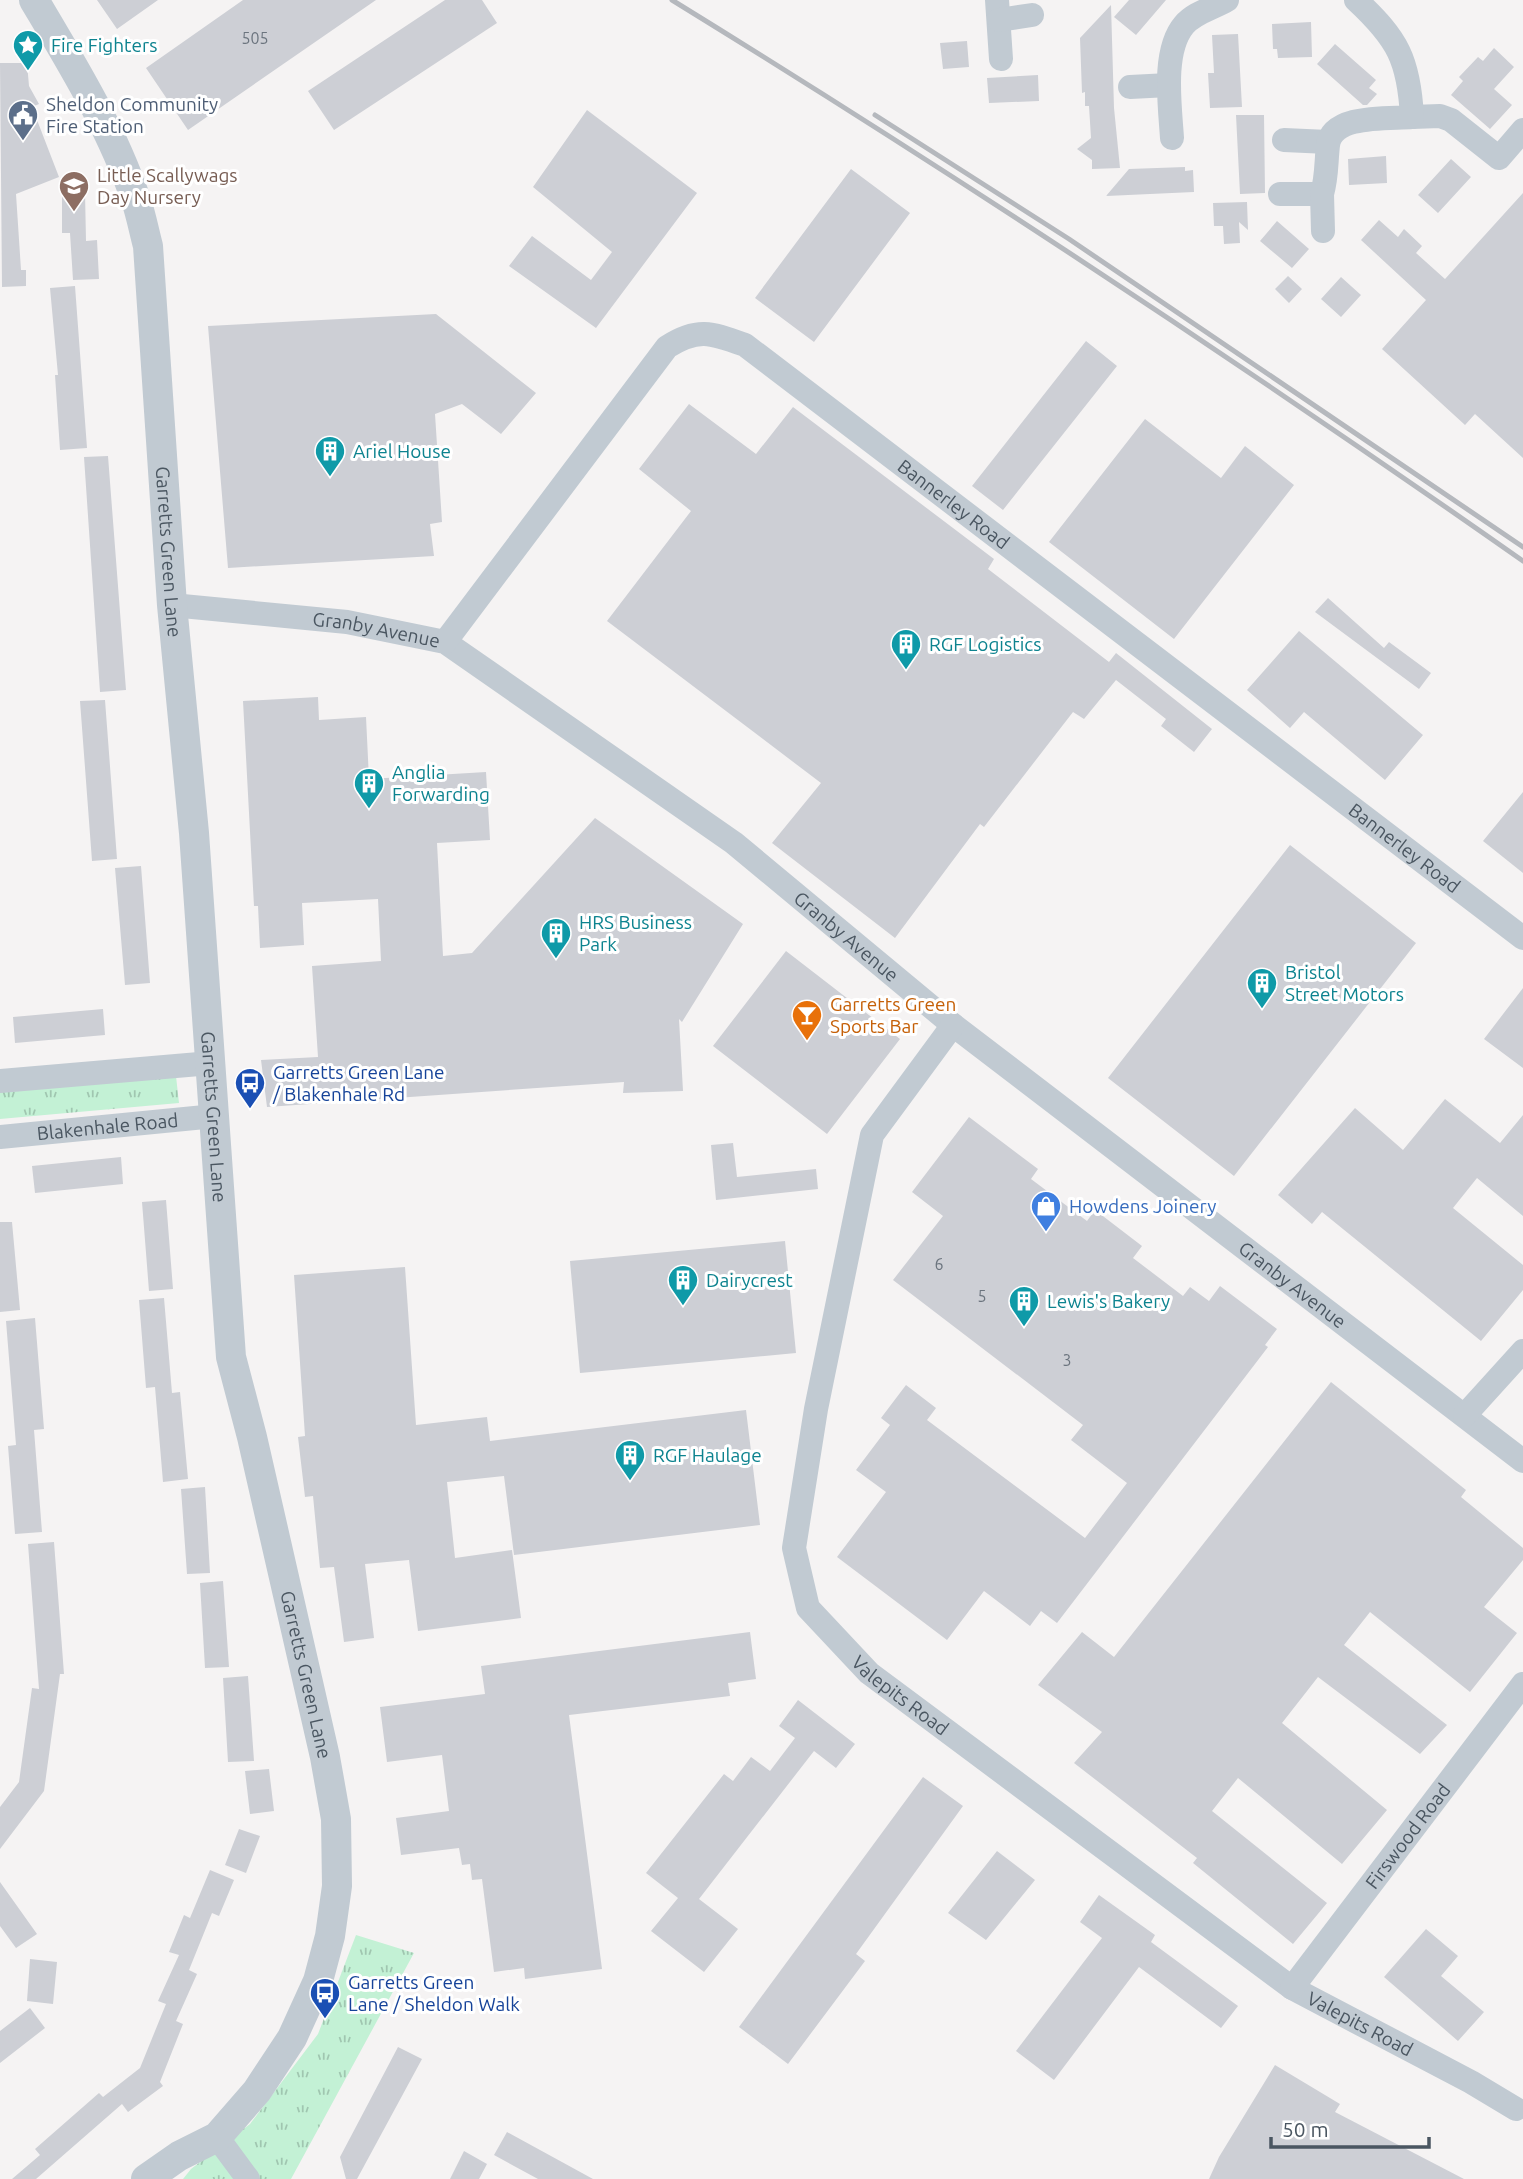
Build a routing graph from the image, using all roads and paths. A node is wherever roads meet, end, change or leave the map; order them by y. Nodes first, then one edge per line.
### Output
1 (34, 0) edge
2 (1227, 0) edge
3 (1356, 0) edge
4 (998, 10) edge
5 (1032, 15) dead end
6 (1001, 59) dead end
7 (1169, 85) junction
8 (1130, 87) dead end
9 (1412, 117) junction
10 (1523, 130) edge
11 (1172, 138) dead end
12 (1284, 140) dead end
13 (1328, 142) junction
14 (1280, 194) dead end
15 (1322, 194) junction
16 (1323, 231) dead end
17 (172, 605) junction
18 (445, 642) junction
19 (1523, 939) edge
20 (953, 1025) junction
21 (211, 1063) junction
22 (0, 1081) edge
23 (215, 1116) junction
24 (0, 1138) edge
25 (1523, 1351) edge
26 (1465, 1415) junction
27 (1523, 1461) edge
28 (1523, 1684) edge
29 (1292, 1988) junction
30 (1516, 2109) dead end
31 (217, 2137) junction
32 (146, 2179) edge
33 (248, 2179) edge

1 - 17 street, Garretts Green Lane
2 - 7 street
3 - 9 street
4 - 5 street
4 - 6 street
7 - 8 street
7 - 11 street
9 - 10 street
9 - 13 street
12 - 13 street
13 - 15 street
14 - 15 street
15 - 16 street
17 - 18 street, Granby Avenue
17 - 21 street, Garretts Green Lane
18 - 19 street, Bannerley Road
18 - 20 street, Granby Avenue
20 - 26 street, Granby Avenue
20 - 29 street, Valepits Road
21 - 22 street
21 - 23 street, Garretts Green Lane
23 - 24 street, Blakenhale Road
23 - 31 street, Garretts Green Lane
25 - 26 street
26 - 27 street, Granby Avenue
28 - 29 street, Firswood Road
29 - 30 street, Valepits Road
31 - 32 street, Garretts Green Lane
31 - 33 street

